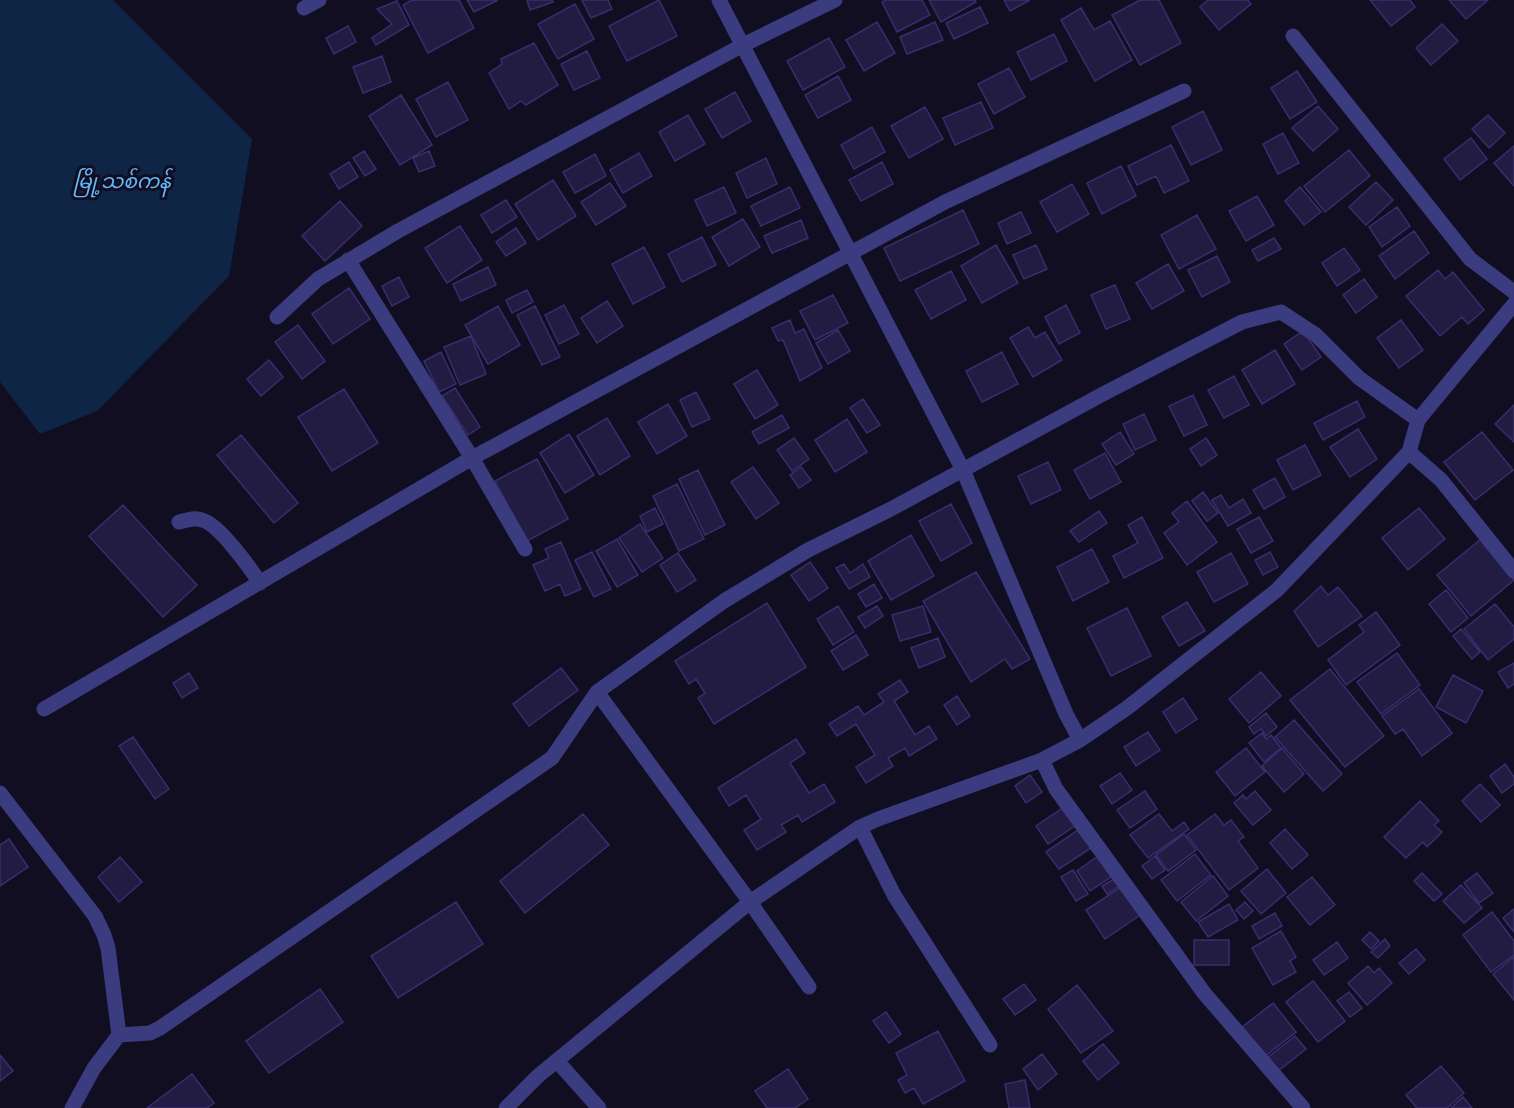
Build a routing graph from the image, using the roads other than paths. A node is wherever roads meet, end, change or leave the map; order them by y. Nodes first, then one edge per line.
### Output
1 (319, 0) edge
2 (719, 0) edge
3 (835, 0) edge
4 (304, 8) dead end
5 (1293, 36) dead end
6 (743, 45) junction
7 (1184, 91) dead end
8 (851, 253) junction
9 (348, 260) junction
10 (1514, 292) edge
11 (1514, 304) edge
12 (278, 317) dead end
13 (1418, 420) junction
14 (1409, 452) junction
15 (472, 458) junction
16 (963, 470) junction
17 (179, 522) dead end
18 (525, 549) dead end
19 (1514, 571) edge
20 (260, 584) junction
21 (597, 692) junction
22 (44, 709) dead end
23 (1080, 740) junction
24 (1042, 760) junction
25 (0, 793) edge
26 (860, 827) junction
27 (750, 902) junction
28 (809, 987) dead end
29 (119, 1035) junction
30 (990, 1045) dead end
31 (557, 1061) junction
32 (72, 1108) edge
33 (506, 1108) edge
34 (599, 1108) edge
35 (1303, 1108) edge

1 - 4 street
2 - 6 street
3 - 6 street
5 - 10 street
6 - 8 street
6 - 9 street
7 - 8 street
8 - 15 street
8 - 16 street
9 - 12 street
9 - 15 street
11 - 13 street
13 - 14 street
13 - 16 street
14 - 19 street
14 - 23 street
15 - 18 street
15 - 20 street
16 - 21 street
16 - 23 street
17 - 20 street
20 - 22 street
21 - 27 street
21 - 29 street
23 - 24 street
24 - 26 street
24 - 35 street
25 - 29 street
26 - 27 street
26 - 30 street
27 - 28 street
27 - 31 street
29 - 32 street
31 - 33 street
31 - 34 street

